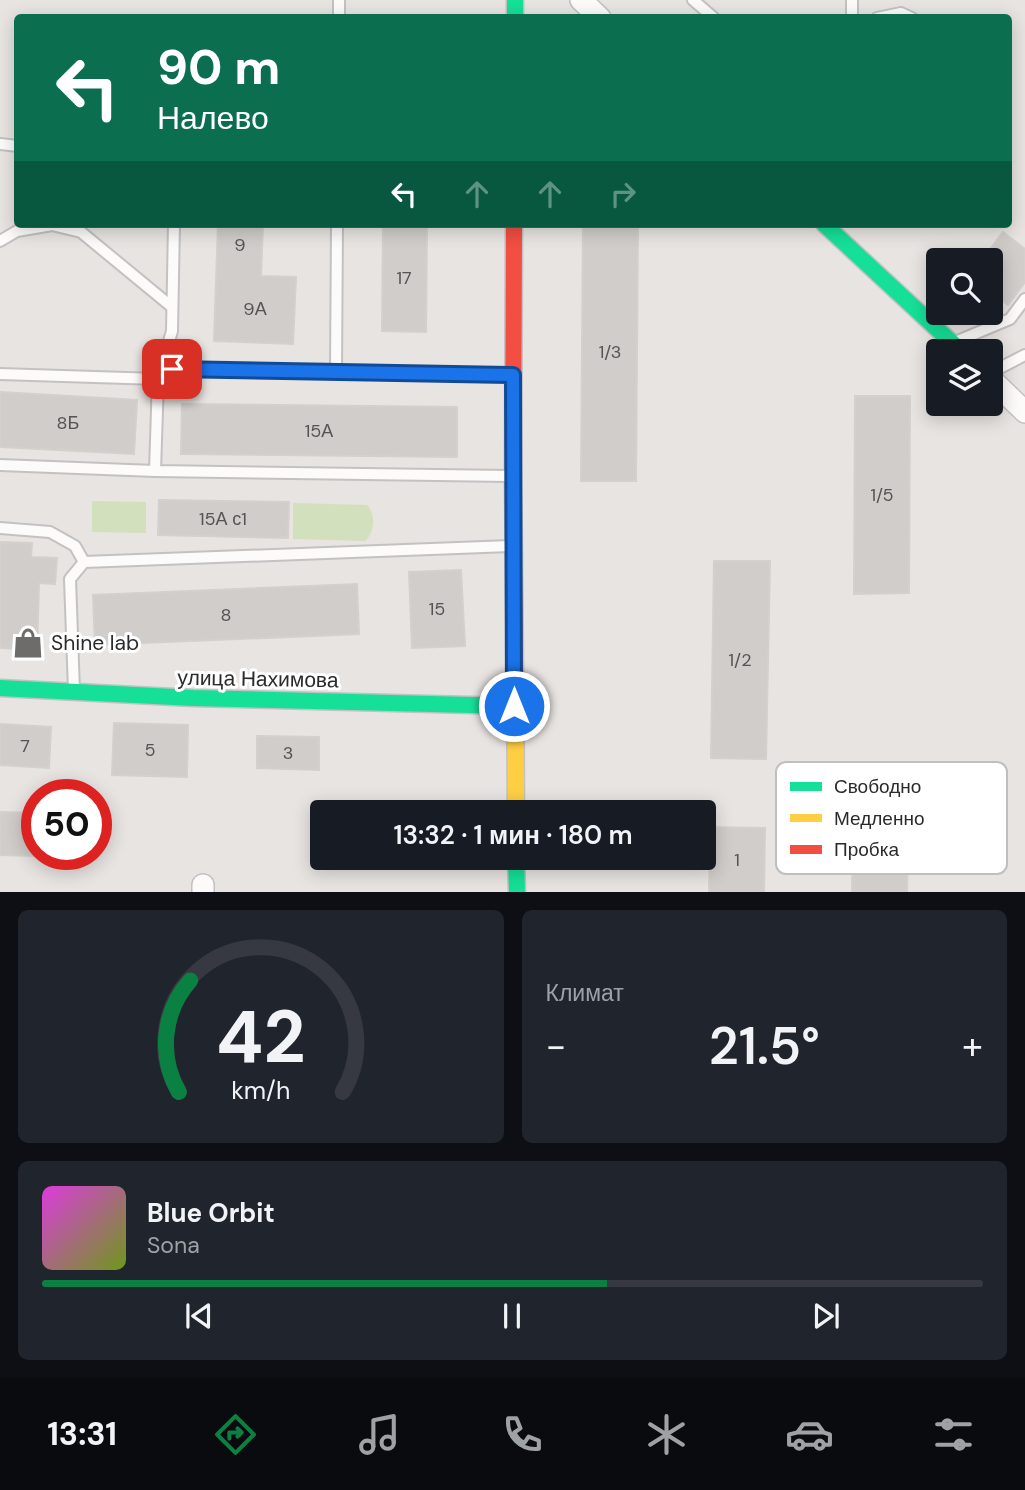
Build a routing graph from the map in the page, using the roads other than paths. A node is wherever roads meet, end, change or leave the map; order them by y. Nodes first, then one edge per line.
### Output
1 (581, 0) edge
2 (693, 0) edge
3 (596, 14) edge
4 (709, 14) edge
5 (34, 228) edge
6 (64, 228) edge
7 (174, 228) edge
8 (337, 228) edge
9 (514, 228) edge
10 (828, 228) edge
11 (0, 241) edge
12 (1025, 299) edge
13 (172, 307) junction
14 (947, 339) edge
15 (973, 339) edge
16 (1025, 355) edge
17 (1003, 366) edge
18 (336, 372) junction
19 (0, 374) edge
20 (513, 375) junction
21 (158, 379) junction
22 (1003, 391) edge
23 (1025, 412) edge
24 (0, 465) edge
25 (155, 471) junction
26 (513, 476) junction
27 (0, 528) edge
28 (514, 546) junction
29 (84, 562) junction
30 (0, 688) edge
31 (74, 694) junction
32 (514, 706) junction
33 (516, 800) edge
34 (516, 870) edge
35 (517, 891) edge

1 - 3 street
2 - 4 lane
5 - 11 lane
6 - 13 lane
7 - 13 lane
8 - 18 lane
9 - 20 street
10 - 14 street
12 - 15 lane
13 - 21 lane
16 - 17 lane
18 - 20 lane
18 - 21 lane
19 - 21 lane
20 - 26 street
21 - 25 lane
22 - 23 street
24 - 25 lane
25 - 26 lane
26 - 28 street
27 - 29 lane
28 - 29 lane
28 - 32 street
29 - 31 lane
30 - 31 street, улица Нахимова
31 - 32 street, улица Нахимова
32 - 33 street
34 - 35 street

